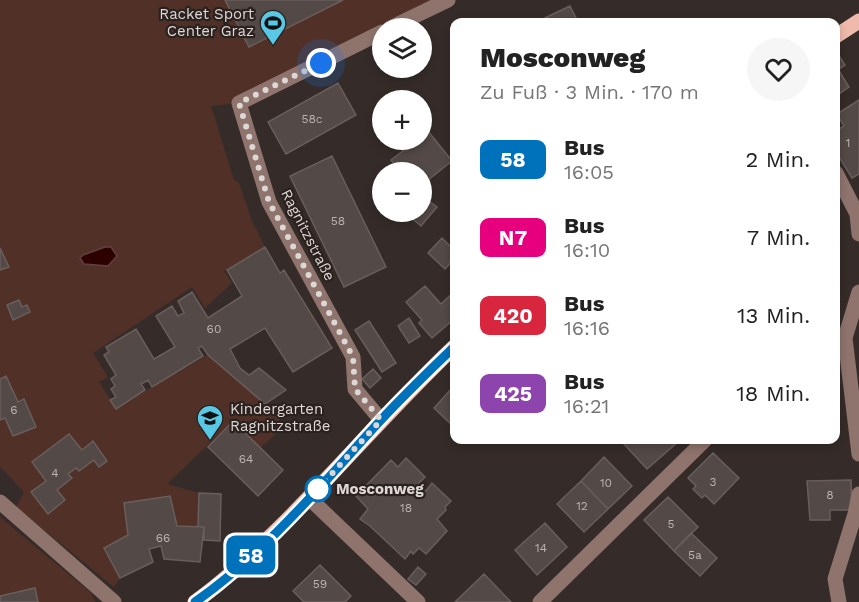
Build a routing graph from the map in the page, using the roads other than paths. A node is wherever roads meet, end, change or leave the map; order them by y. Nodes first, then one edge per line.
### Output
1 (448, 0) edge
2 (411, 18) edge
3 (859, 21) edge
4 (840, 33) edge
5 (372, 37) edge
6 (840, 181) edge
7 (859, 234) edge
8 (859, 292) edge
9 (840, 341) edge
10 (450, 350) edge
11 (381, 420) junction
12 (701, 444) edge
13 (859, 454) edge
14 (859, 494) edge
15 (309, 498) junction
16 (0, 502) edge
17 (114, 602) edge
18 (195, 602) edge
19 (418, 602) edge
20 (540, 602) edge
21 (839, 602) edge

1 - 2 street
3 - 4 main road
5 - 11 street, Ragnitzstraße
6 - 7 street
8 - 9 street
9 - 13 street
10 - 11 main road
11 - 15 main road
12 - 20 street
14 - 21 street
15 - 18 main road
15 - 19 street
16 - 17 street

